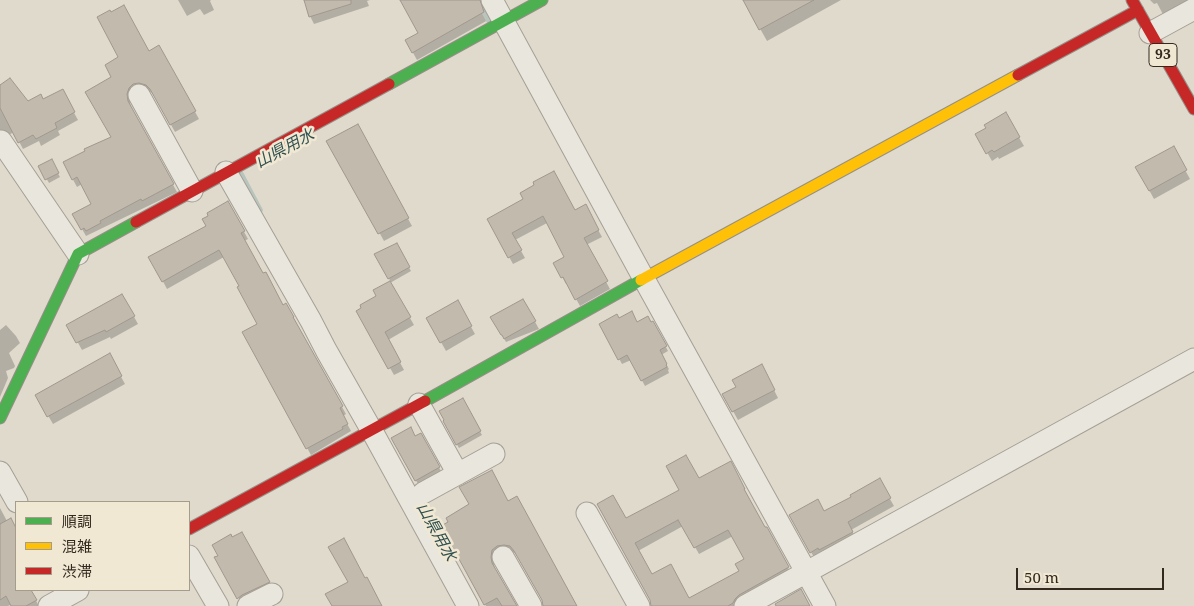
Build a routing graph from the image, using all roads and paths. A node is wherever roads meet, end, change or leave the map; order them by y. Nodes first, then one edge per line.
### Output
1 (492, 0) edge
2 (542, 0) edge
3 (1135, 5) edge
4 (1194, 9) edge
5 (503, 21) junction
6 (1150, 33) junction
7 (139, 95) dead end
8 (1194, 109) edge
9 (0, 141) edge
10 (226, 172) junction
11 (192, 191) junction
12 (78, 254) junction
13 (644, 279) junction
14 (1194, 359) edge
15 (419, 404) junction
16 (0, 418) edge
17 (372, 431) junction
18 (494, 454) dead end
19 (0, 472) edge
20 (458, 474) junction
21 (423, 493) dead end
22 (16, 501) edge
23 (587, 513) dead end
24 (190, 528) edge
25 (503, 557) dead end
26 (190, 558) edge
27 (806, 572) junction
28 (272, 594) dead end
29 (71, 595) edge
30 (49, 606) edge
31 (218, 606) edge
32 (248, 606) edge
33 (468, 606) edge
34 (531, 606) edge
35 (639, 606) edge
36 (745, 606) edge
37 (825, 606) edge

1 - 5 street
2 - 5 street
3 - 6 street, 93
3 - 13 street
4 - 6 street
5 - 10 street
5 - 13 street
6 - 8 street, 93
7 - 11 street
9 - 12 street
10 - 11 street
10 - 17 street
11 - 12 street
12 - 16 street
13 - 15 street
13 - 27 street
14 - 27 street
15 - 17 street
15 - 20 street
17 - 24 street
17 - 33 street
18 - 20 street
19 - 22 street
20 - 21 street
23 - 35 street
25 - 34 street
26 - 31 street
27 - 36 street
27 - 37 street
28 - 32 street
29 - 30 street

